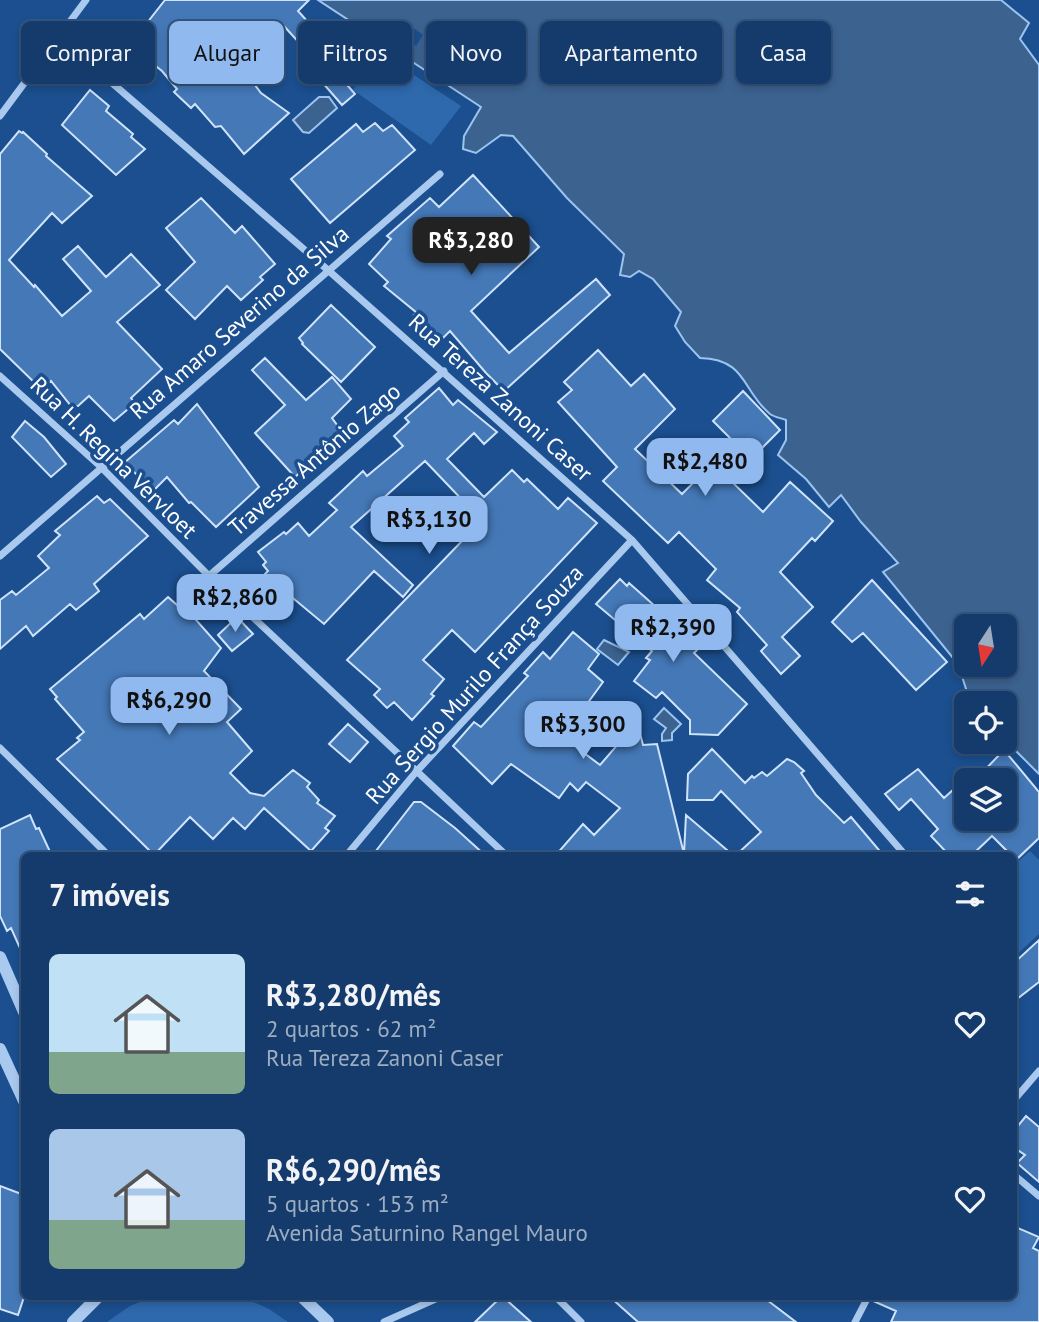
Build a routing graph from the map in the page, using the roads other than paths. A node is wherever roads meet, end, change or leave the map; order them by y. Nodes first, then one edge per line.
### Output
1 (86, 0) edge
2 (71, 21) edge
3 (24, 84) edge
4 (113, 84) edge
5 (0, 116) edge
6 (440, 174) dead end
7 (329, 271) junction
8 (444, 372) junction
9 (0, 376) edge
10 (101, 467) junction
11 (632, 540) junction
12 (0, 556) edge
13 (209, 576) junction
14 (0, 748) edge
15 (416, 772) junction
16 (105, 852) edge
17 (349, 852) edge
18 (503, 852) edge
19 (903, 852) edge
20 (0, 957) edge
21 (21, 1005) edge
22 (0, 1049) edge
23 (1039, 1071) edge
24 (21, 1094) edge
25 (1017, 1096) edge
26 (1017, 1177) edge
27 (1039, 1196) edge
28 (95, 1300) edge
29 (305, 1300) edge
30 (433, 1300) edge
31 (559, 1300) edge
32 (866, 1300) edge
33 (73, 1322) edge
34 (328, 1322) edge
35 (384, 1322) edge
36 (581, 1322) edge
37 (855, 1322) edge

1 - 2 street
3 - 5 street
4 - 7 street, Rua Tereza Zanoni Caser
6 - 7 street, Rua Amaro Severino da Silva
7 - 8 street, Rua Tereza Zanoni Caser
7 - 10 street, Rua Amaro Severino da Silva
8 - 11 street, Rua Tereza Zanoni Caser
8 - 13 street, Travessa Antônio Zago
9 - 10 street, Rua H. Regina Vervloet
10 - 12 street, Rua Amaro Severino da Silva
10 - 13 street, Rua H. Regina Vervloet
11 - 15 street, Rua Sergio Murilo França Souza
11 - 19 street, Rua Tereza Zanoni Caser
13 - 15 street, Rua H. Regina Vervloet
14 - 16 street
15 - 17 street, Rua Sergio Murilo França Souza
15 - 18 street, Rua H. Regina Vervloet
20 - 21 street
22 - 24 street
23 - 25 street
26 - 27 street
28 - 33 street
29 - 34 street
30 - 35 street
31 - 36 street
32 - 37 street

